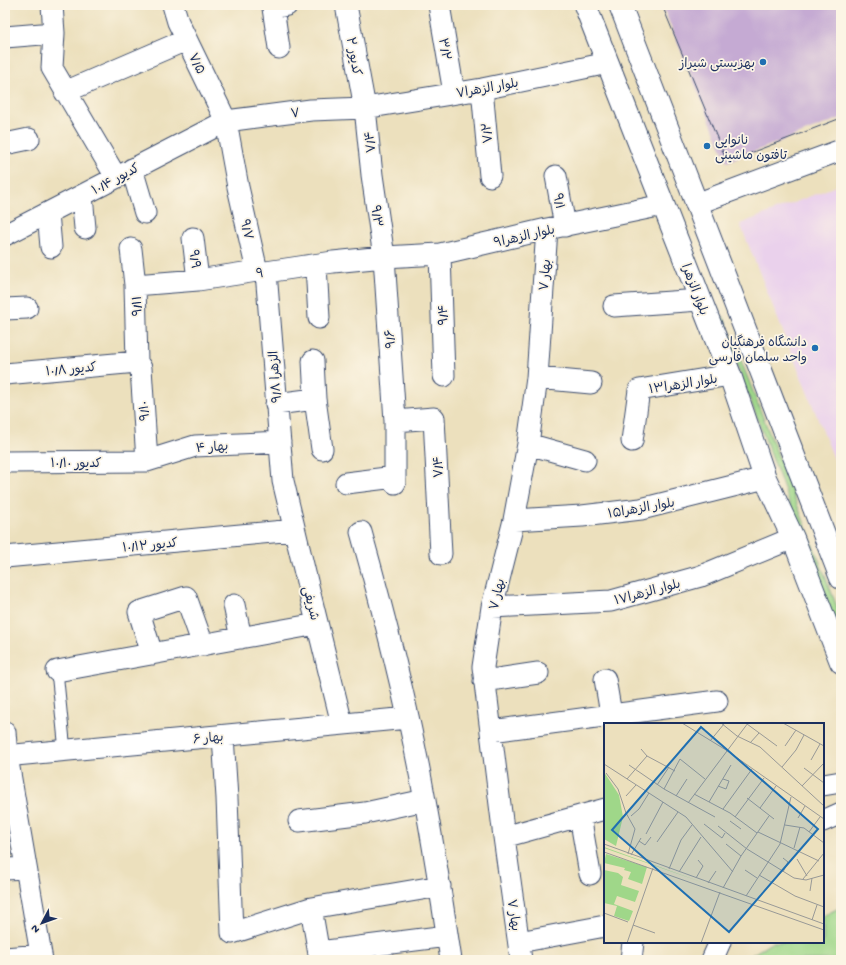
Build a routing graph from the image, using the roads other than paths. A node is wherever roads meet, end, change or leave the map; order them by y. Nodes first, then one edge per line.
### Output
1 (52, 5) edge
2 (172, 5) edge
3 (287, 5) edge
4 (346, 5) edge
5 (439, 5) edge
6 (585, 5) edge
7 (620, 5) edge
8 (54, 33) junction
9 (5, 37) edge
10 (186, 40) junction
11 (279, 48) dead end
12 (608, 63) junction
13 (482, 89) junction
14 (65, 92) junction
15 (454, 94) junction
16 (365, 108) junction
17 (226, 121) junction
18 (29, 139) dead end
19 (5, 144) edge
20 (841, 150) edge
21 (124, 173) junction
22 (372, 175) joint
23 (490, 176) dead end
24 (556, 176) dead end
25 (238, 187) joint
26 (82, 196) junction
27 (696, 204) junction
28 (664, 205) junction
29 (48, 213) junction
30 (145, 213) dead end
31 (556, 227) junction
32 (85, 228) dead end
33 (5, 235) edge
34 (193, 238) dead end
35 (51, 247) dead end
36 (131, 249) dead end
37 (440, 254) junction
38 (384, 257) junction
39 (316, 264) junction
40 (262, 271) junction
41 (198, 280) junction
42 (135, 285) junction
43 (614, 306) dead end
44 (27, 308) dead end
45 (703, 308) junction
46 (736, 308) junction
47 (5, 309) edge
48 (319, 318) dead end
49 (313, 361) dead end
50 (137, 362) junction
51 (5, 374) edge
52 (730, 375) junction
53 (444, 376) dead end
54 (537, 378) junction
55 (591, 383) dead end
56 (315, 399) junction
57 (276, 404) junction
58 (395, 421) junction
59 (632, 441) dead end
60 (280, 442) junction
61 (528, 444) junction
62 (322, 449) dead end
63 (585, 460) dead end
64 (147, 461) junction
65 (5, 462) edge
66 (765, 478) junction
67 (283, 481) joint
68 (346, 483) dead end
69 (514, 520) junction
70 (294, 530) junction
71 (361, 532) dead end
72 (793, 538) junction
73 (441, 554) dead end
74 (5, 557) edge
75 (841, 578) edge
76 (234, 605) dead end
77 (492, 607) junction
78 (317, 624) junction
79 (241, 638) junction
80 (203, 645) junction
81 (152, 654) junction
82 (841, 662) edge
83 (57, 671) joint
84 (538, 673) dead end
85 (605, 679) dead end
86 (484, 681) junction
87 (717, 701) dead end
88 (611, 714) junction
89 (408, 718) junction
90 (342, 724) junction
91 (491, 731) junction
92 (5, 732) edge
93 (223, 736) junction
94 (65, 751) junction
95 (6, 756) edge
96 (841, 782) edge
97 (824, 785) edge
98 (425, 800) junction
99 (604, 809) edge
100 (841, 813) edge
101 (580, 816) junction
102 (299, 821) dead end
103 (824, 821) edge
104 (504, 837) junction
105 (26, 868) junction
106 (5, 869) edge
107 (590, 874) dead end
108 (440, 886) junction
109 (311, 908) junction
110 (604, 926) edge
111 (447, 936) junction
112 (632, 943) edge
113 (720, 943) edge
114 (520, 951) edge
115 (320, 956) edge
116 (41, 957) edge
117 (5, 958) edge
118 (451, 960) edge
119 (631, 960) edge
120 (712, 960) edge

1 - 8 street
2 - 10 street, ۷/۵
3 - 11 street
4 - 16 street, ۲ کدیور
5 - 15 street, ۳/۲
6 - 12 main road, بلوار الزهرا
7 - 27 main road
8 - 9 street
8 - 14 street
10 - 14 street
10 - 17 street, ۷/۵
12 - 13 street, بلوار الزهرا۷
12 - 28 main road, بلوار الزهرا
13 - 15 street, بلوار الزهرا۷
13 - 23 street, ۷/۲
14 - 21 street
15 - 16 street, بلوار الزهرا۷
16 - 17 street, ۷
16 - 22 street, ۷/۴
17 - 21 street, کدیور ۱۰/۴
17 - 25 street, ۷/۵
18 - 19 street
20 - 27 street
21 - 26 street, کدیور ۱۰/۴
21 - 30 street
22 - 38 street, ۹/۳
24 - 31 street, ۹/۱
25 - 40 street, ۹/۷
26 - 29 street, کدیور ۱۰/۴
26 - 32 street
27 - 46 main road
28 - 31 street, بلوار الزهرا۹
28 - 45 main road, بلوار الزهرا
29 - 33 street, کدیور ۱۰/۴
29 - 35 street
31 - 37 street, بلوار الزهرا۹
31 - 54 street, بهار ۷
34 - 41 street, ۹/۹
36 - 42 street, ۹/۱۱
37 - 38 street, بلوار الزهرا۹
37 - 53 street, ۹/۴
38 - 39 street, ۹
38 - 58 street, ۹/۶
39 - 40 street, ۹
39 - 48 street
40 - 41 street, ۹
40 - 57 street, الزهرا ۹/۸
41 - 42 street, ۹
42 - 50 street, ۹/۱۱
43 - 45 street
44 - 47 street
45 - 46 main road
45 - 52 main road, بلوار الزهرا
46 - 75 main road
49 - 56 street
50 - 51 street, کدیور ۱۰/۸
50 - 64 street, ۹/۱۰
52 - 59 street, بلوار الزهرا۱۳
52 - 66 main road, بلوار الزهرا
54 - 55 street
54 - 61 street, بهار ۷
56 - 57 street
56 - 62 street
57 - 60 street, الزهرا ۹/۸
58 - 68 street, ۹/۶
58 - 73 street, ۷/۴
60 - 64 street, بهار ۴
60 - 67 street, الزهرا ۹/۸
61 - 63 street
61 - 69 street, بهار ۷
64 - 65 street, کدیور ۱۰/۱۰
66 - 69 street, بلوار الزهرا۱۵
66 - 72 main road, بلوار الزهرا
67 - 70 street, شریفی
69 - 77 street, بهار ۷
70 - 74 street, کدیور ۱۰/۱۲
70 - 78 street, شریفی
71 - 89 street
72 - 77 street, بلوار الزهرا۱۷
72 - 82 main road, بلوار الزهرا
76 - 79 street
77 - 86 street, بهار ۷
78 - 79 street
78 - 90 street, شریفی
79 - 80 street
80 - 81 street
80 - 81 street
81 - 83 street
83 - 94 lane
84 - 86 street
85 - 88 street
86 - 91 street, بهار ۷
87 - 88 street
88 - 91 street
89 - 90 street, بهار ۶
89 - 98 street
90 - 93 street, بهار ۶
91 - 104 street, بهار ۷
92 - 95 street
93 - 94 street, بهار ۶
93 - 109 street
94 - 95 street, بهار ۶
95 - 105 street
96 - 97 street
98 - 102 street
98 - 108 street
99 - 101 street
100 - 103 street
101 - 104 street
101 - 107 street
104 - 114 street, بهار ۷
105 - 106 street
105 - 116 street
108 - 109 street
108 - 111 street
109 - 115 street
110 - 114 street
111 - 115 street
111 - 118 street
112 - 119 street
113 - 120 street
116 - 117 street

